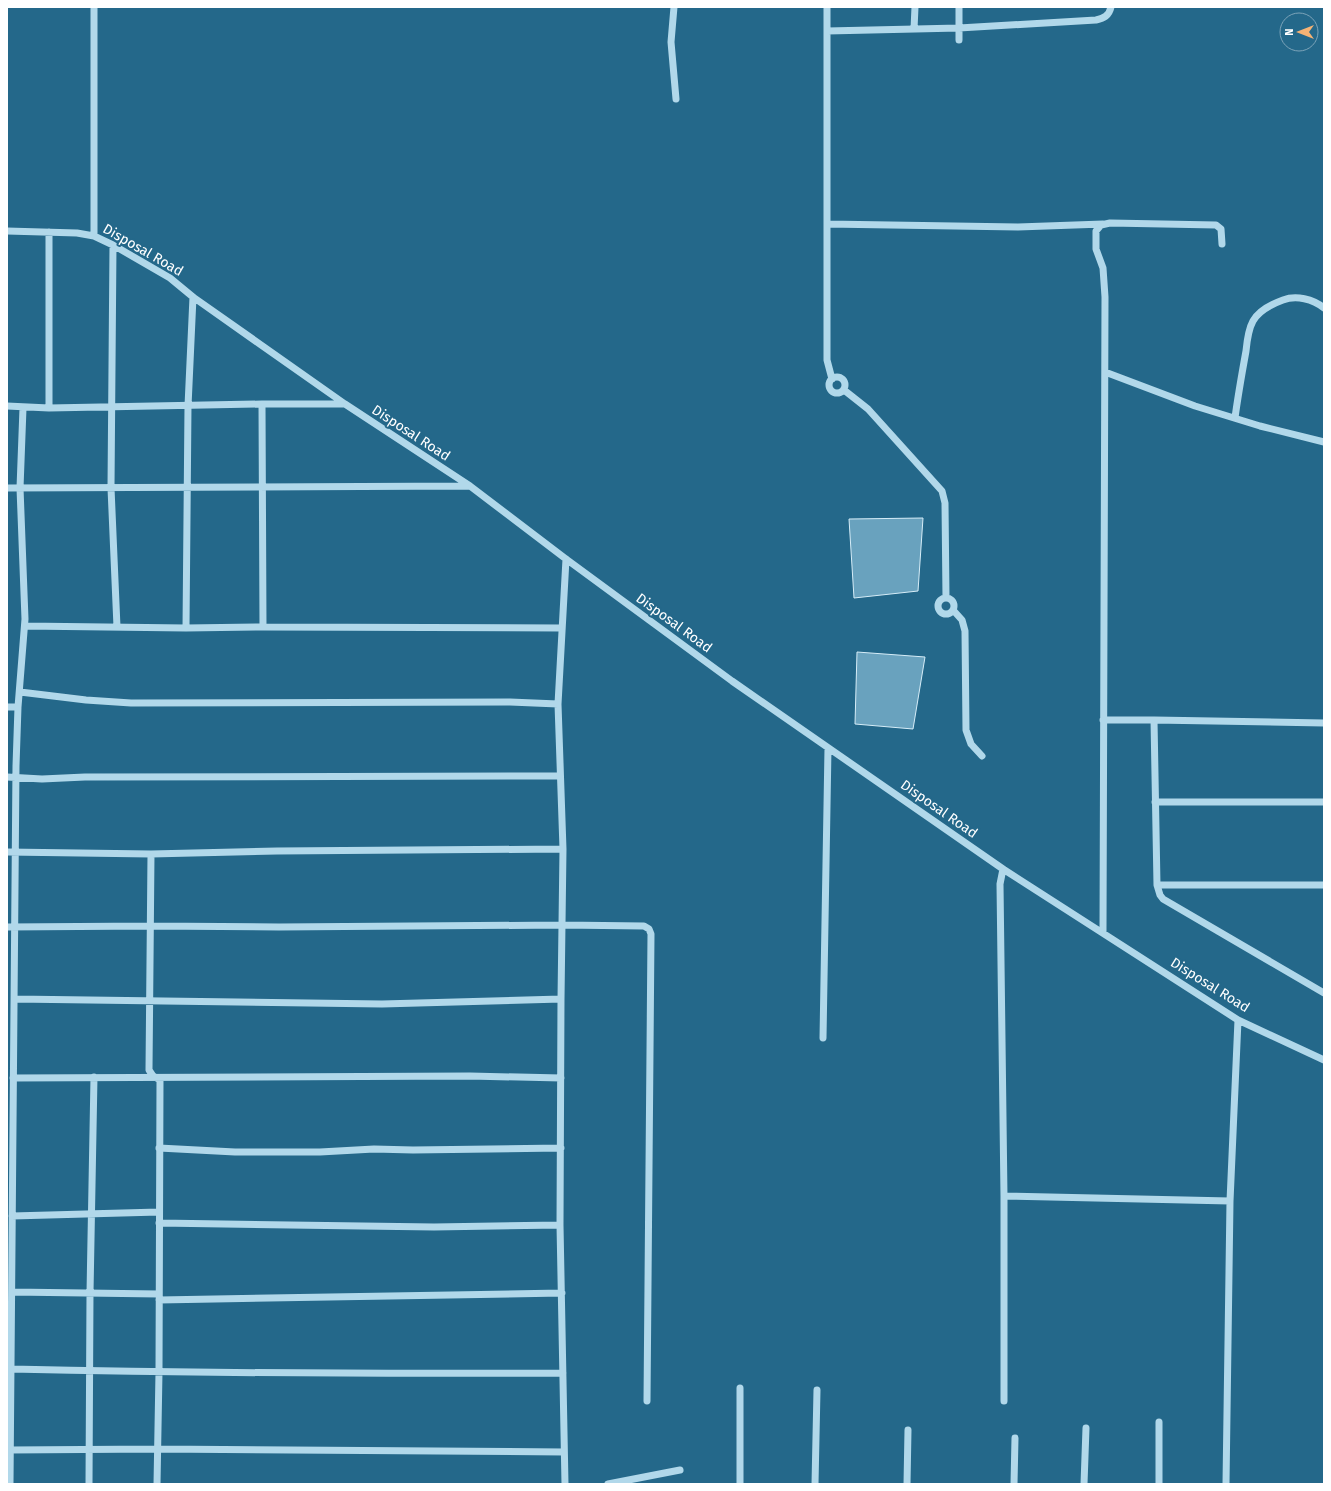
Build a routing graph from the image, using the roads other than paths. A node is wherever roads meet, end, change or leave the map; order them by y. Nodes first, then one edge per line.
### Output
1 (94, 7) edge
2 (674, 7) edge
3 (827, 7) edge
4 (915, 7) edge
5 (959, 7) edge
6 (1111, 7) edge
7 (959, 28) junction
8 (914, 29) junction
9 (827, 30) junction
10 (959, 40) dead end
11 (676, 99) dead end
12 (827, 224) junction
13 (1105, 224) junction
14 (7, 231) edge
15 (49, 232) junction
16 (94, 236) junction
17 (1222, 244) dead end
18 (113, 246) junction
19 (193, 297) junction
20 (1324, 308) edge
21 (1105, 372) junction
22 (832, 378) junction
23 (844, 390) junction
24 (262, 404) junction
25 (345, 404) junction
26 (7, 406) edge
27 (188, 406) junction
28 (112, 407) junction
29 (23, 408) junction
30 (49, 408) junction
31 (1235, 418) junction
32 (1324, 442) edge
33 (262, 486) junction
34 (470, 486) junction
35 (188, 487) junction
36 (7, 488) edge
37 (20, 488) junction
38 (111, 488) junction
39 (566, 559) junction
40 (946, 598) junction
41 (953, 610) junction
42 (25, 626) junction
43 (117, 627) junction
44 (263, 627) junction
45 (186, 628) junction
46 (561, 628) junction
47 (20, 692) junction
48 (558, 704) junction
49 (7, 707) edge
50 (18, 707) junction
51 (1103, 720) junction
52 (1154, 720) junction
53 (1324, 723) edge
54 (828, 748) junction
55 (982, 756) dead end
56 (560, 776) junction
57 (7, 777) edge
58 (16, 777) junction
59 (1155, 802) junction
60 (1324, 802) edge
61 (563, 849) junction
62 (7, 852) edge
63 (16, 852) junction
64 (150, 854) junction
65 (1003, 869) junction
66 (1157, 884) junction
67 (1324, 885) edge
68 (562, 925) junction
69 (150, 926) junction
70 (7, 927) edge
71 (16, 927) junction
72 (1103, 933) junction
73 (1324, 993) edge
74 (561, 999) junction
75 (15, 1000) junction
76 (150, 1002) junction
77 (1238, 1020) junction
78 (823, 1038) dead end
79 (1324, 1060) edge
80 (153, 1076) junction
81 (94, 1077) junction
82 (14, 1078) junction
83 (561, 1078) junction
84 (10, 1108) edge
85 (160, 1148) junction
86 (561, 1148) junction
87 (10, 1192) edge
88 (1004, 1196) junction
89 (1230, 1201) junction
90 (160, 1212) junction
91 (92, 1214) junction
92 (12, 1216) junction
93 (160, 1223) junction
94 (560, 1225) junction
95 (9, 1273) edge
96 (12, 1292) junction
97 (90, 1293) junction
98 (562, 1294) junction
99 (159, 1297) junction
100 (9, 1354) edge
101 (11, 1369) junction
102 (90, 1371) junction
103 (159, 1372) junction
104 (563, 1373) junction
105 (740, 1388) dead end
106 (817, 1390) dead end
107 (647, 1401) dead end
108 (1004, 1401) dead end
109 (1159, 1422) dead end
110 (1086, 1428) dead end
111 (908, 1430) dead end
112 (1015, 1438) dead end
113 (9, 1440) edge
114 (89, 1449) junction
115 (157, 1449) junction
116 (10, 1450) junction
117 (564, 1452) junction
118 (680, 1470) dead end
119 (10, 1484) edge
120 (89, 1484) edge
121 (157, 1484) edge
122 (565, 1484) edge
123 (608, 1484) edge
124 (740, 1484) edge
125 (815, 1484) edge
126 (907, 1484) edge
127 (1014, 1484) edge
128 (1084, 1484) edge
129 (1159, 1484) edge
130 (1226, 1484) edge

1 - 16 street
2 - 11 street
3 - 9 street
4 - 8 street
5 - 7 street
6 - 7 street
7 - 8 street
7 - 10 street
8 - 9 street
9 - 12 street
12 - 13 street
12 - 22 street
13 - 17 street
13 - 21 street
14 - 15 street, Disposal Road
15 - 16 street, Disposal Road
15 - 30 street
16 - 18 street, Disposal Road
18 - 19 street, Disposal Road
18 - 28 street
19 - 25 street, Disposal Road
19 - 27 street
20 - 31 street
21 - 31 street
21 - 51 street
22 - 23 street
22 - 23 street
23 - 40 street
24 - 25 street
24 - 27 street
24 - 33 street
25 - 34 street, Disposal Road
26 - 29 street
27 - 28 street
27 - 35 street
28 - 30 street
28 - 38 street
29 - 30 street
29 - 37 street
31 - 32 street
33 - 34 street
33 - 35 street
33 - 44 street
34 - 39 street, Disposal Road
35 - 38 street
35 - 45 street
36 - 37 street
37 - 38 street
37 - 42 street
38 - 43 street
39 - 46 street
39 - 54 street, Disposal Road
40 - 41 street
40 - 41 street
41 - 55 street
42 - 43 street
42 - 47 street
43 - 45 street
44 - 45 street
44 - 46 street
46 - 48 street
47 - 48 street
47 - 50 street
48 - 56 street
49 - 50 street
50 - 58 street
51 - 52 street
51 - 72 street
52 - 53 street
52 - 59 street
54 - 65 street, Disposal Road
54 - 78 street
56 - 58 street
56 - 61 street
57 - 58 street
58 - 63 street
59 - 60 street
59 - 66 street
61 - 64 street
61 - 68 street
62 - 63 street
63 - 64 street
63 - 71 street
64 - 69 street
65 - 72 street, Disposal Road
65 - 88 street
66 - 67 street
66 - 73 street
68 - 69 street
68 - 74 street
68 - 107 street
69 - 71 street
69 - 76 street
70 - 71 street
71 - 75 street
72 - 77 street, Disposal Road
74 - 76 street
74 - 83 street
75 - 76 street
75 - 82 street
76 - 80 street
77 - 79 street, Disposal Road
77 - 89 street
80 - 81 street
80 - 83 street
80 - 85 street
81 - 82 street
81 - 91 street
82 - 84 street
83 - 86 street
84 - 87 street
85 - 86 street
85 - 90 street
86 - 94 street
87 - 92 street
88 - 89 street
88 - 108 street
89 - 130 street
90 - 91 street
90 - 93 street
91 - 92 street
91 - 97 street
92 - 95 street
93 - 94 street
93 - 99 street
94 - 98 street
95 - 96 street
96 - 97 street
96 - 100 street
97 - 99 street
97 - 102 street
98 - 99 street
98 - 104 street
99 - 103 street
100 - 101 street
101 - 102 street
101 - 113 street
102 - 103 street
102 - 114 street
103 - 104 street
103 - 115 street
104 - 117 street
105 - 124 street
106 - 125 street
109 - 129 street
110 - 128 street
111 - 126 street
112 - 127 street
113 - 116 street
114 - 115 street
114 - 116 street
114 - 120 street
115 - 117 street
115 - 121 street
116 - 119 street
117 - 122 street
118 - 123 street

